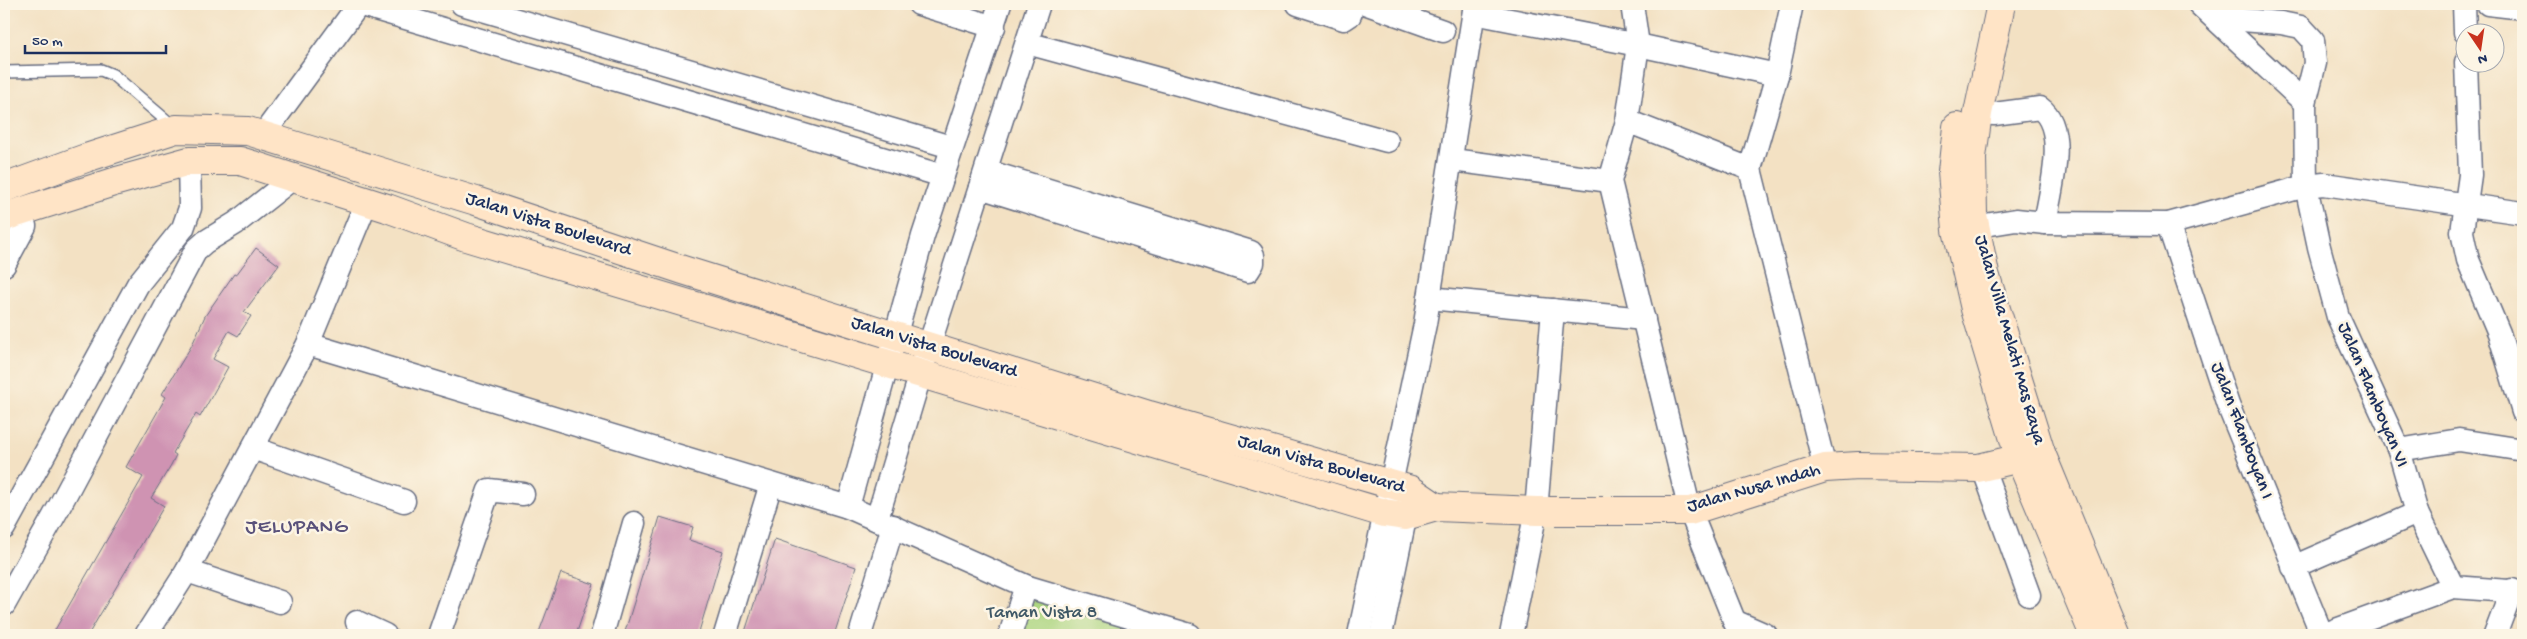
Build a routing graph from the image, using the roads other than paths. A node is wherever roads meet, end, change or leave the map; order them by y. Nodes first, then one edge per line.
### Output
1 (358, 4) edge
2 (462, 4) edge
3 (919, 4) edge
4 (1000, 4) edge
5 (1039, 4) edge
6 (1298, 4) edge
7 (1353, 4) edge
8 (1367, 4) edge
9 (1632, 4) edge
10 (1792, 4) edge
11 (1985, 4) edge
12 (2001, 4) edge
13 (2464, 4) edge
14 (2488, 4) edge
15 (1475, 8) edge
16 (2523, 8) edge
17 (2207, 11) edge
18 (2465, 22) edge
19 (994, 27) junction
20 (1443, 31) dead end
21 (578, 38) junction
22 (1027, 43) junction
23 (1638, 45) junction
24 (568, 66) junction
25 (4, 72) edge
26 (2466, 72) edge
27 (1777, 75) junction
28 (760, 91) junction
29 (2306, 103) junction
30 (1978, 113) junction
31 (752, 120) junction
32 (1627, 121) junction
33 (176, 129) junction
34 (263, 135) junction
35 (1387, 141) dead end
36 (951, 147) junction
37 (1452, 160) junction
38 (189, 161) junction
39 (240, 162) junction
40 (1750, 169) junction
41 (943, 176) junction
42 (293, 178) junction
43 (983, 179) junction
44 (1610, 181) junction
45 (2306, 186) junction
46 (4, 188) edge
47 (366, 203) junction
48 (2465, 206) junction
49 (2523, 213) edge
50 (15, 222) edge
51 (2045, 223) junction
52 (2168, 224) junction
53 (1967, 228) junction
54 (4, 265) edge
55 (1429, 298) junction
56 (1553, 310) junction
57 (1644, 319) junction
58 (894, 336) junction
59 (308, 344) junction
60 (928, 346) junction
61 (888, 362) junction
62 (921, 372) junction
63 (2523, 412) edge
64 (253, 448) junction
65 (2399, 450) junction
66 (2523, 450) edge
67 (2031, 456) junction
68 (1825, 468) junction
69 (1983, 468) junction
70 (771, 484) junction
71 (523, 494) dead end
72 (404, 501) dead end
73 (1397, 501) junction
74 (848, 507) junction
75 (1436, 507) joint
76 (1536, 511) junction
77 (1690, 511) junction
78 (2416, 513) junction
79 (885, 522) junction
80 (634, 523) dead end
81 (4, 528) edge
82 (2293, 567) junction
83 (187, 571) junction
84 (1028, 587) junction
85 (2453, 587) junction
86 (2518, 591) edge
87 (2029, 595) dead end
88 (280, 602) dead end
89 (4, 606) edge
90 (357, 622) dead end
91 (1737, 628) edge
92 (146, 635) edge
93 (385, 635) edge
94 (439, 635) edge
95 (602, 635) edge
96 (724, 635) edge
97 (860, 635) edge
98 (1010, 635) edge
99 (1190, 635) edge
100 (1359, 635) edge
101 (1381, 635) edge
102 (1511, 635) edge
103 (1766, 635) edge
104 (2094, 635) edge
105 (2116, 635) edge
106 (2322, 635) edge
107 (2495, 635) edge

1 - 24 street
1 - 34 street
2 - 21 street
3 - 19 street
4 - 19 street
5 - 22 street
6 - 7 street
8 - 20 street
9 - 23 street
10 - 27 street
11 - 53 street, Jalan Villa Melati Mas Raya
12 - 30 street, Jalan Villa Melati Mas Raya
13 - 18 street
14 - 16 street
15 - 23 street
15 - 37 street
17 - 29 street
17 - 29 street, Jalan Flamboyan VI
19 - 36 street
21 - 24 street
21 - 28 street
22 - 35 street
22 - 43 street
23 - 27 street
23 - 32 street
24 - 31 street
25 - 33 lane
26 - 48 street
27 - 40 street
28 - 31 street
28 - 36 street
29 - 45 street, Jalan Flamboyan VI
30 - 51 street
30 - 53 street, Jalan Villa Melati Mas Raya
31 - 41 street
32 - 40 street
32 - 44 street
33 - 34 street, Jalan Vista Boulevard
33 - 38 street
33 - 46 street, Jalan Vista Boulevard
34 - 39 street
34 - 58 street, Jalan Vista Boulevard
36 - 41 street
37 - 44 street
37 - 55 street
38 - 39 street, Jalan Vista Boulevard
38 - 50 street, Jalan Vista Boulevard
38 - 81 street
39 - 42 street, Jalan Vista Boulevard
40 - 68 street
41 - 58 street
42 - 47 street, Jalan Vista Boulevard
42 - 89 street
43 - 43 street
43 - 60 street
44 - 57 street
45 - 48 street
45 - 52 street
45 - 65 street, Jalan Flamboyan VI
47 - 59 street
47 - 61 street, Jalan Vista Boulevard
48 - 49 street
48 - 63 street
50 - 54 street
51 - 52 street
51 - 53 street
52 - 82 street, Jalan Flamboyan I
53 - 67 street, Jalan Villa Melati Mas Raya
55 - 56 street
55 - 73 street
56 - 57 street
56 - 76 street
57 - 77 street
58 - 60 street, Jalan Vista Boulevard
58 - 61 street
59 - 64 street
59 - 70 street
60 - 62 street
60 - 73 street, Jalan Vista Boulevard
61 - 62 street, Jalan Vista Boulevard
61 - 74 street
62 - 73 street, Jalan Vista Boulevard
62 - 79 street
64 - 72 street
64 - 83 street
65 - 66 street
65 - 78 street, Jalan Flamboyan VI
67 - 69 street, Jalan Nusa Indah
67 - 104 street, Jalan Villa Melati Mas Raya
67 - 105 street, Jalan Villa Melati Mas Raya
68 - 69 street, Jalan Nusa Indah
68 - 77 street, Jalan Nusa Indah
69 - 87 street
70 - 74 street
70 - 96 street
71 - 94 street
73 - 75 street, Jalan Vista Boulevard
73 - 100 street
73 - 101 street
74 - 79 street
75 - 76 street, Jalan Nusa Indah
76 - 77 street, Jalan Nusa Indah
76 - 102 street
77 - 91 street
78 - 82 street
78 - 85 street, Jalan Flamboyan VI
79 - 84 street
79 - 97 street
80 - 95 street
82 - 106 street, Jalan Flamboyan I
83 - 88 street
83 - 92 street
84 - 98 street
84 - 99 street
85 - 86 street
85 - 106 street
86 - 107 street
90 - 93 street
91 - 103 street

